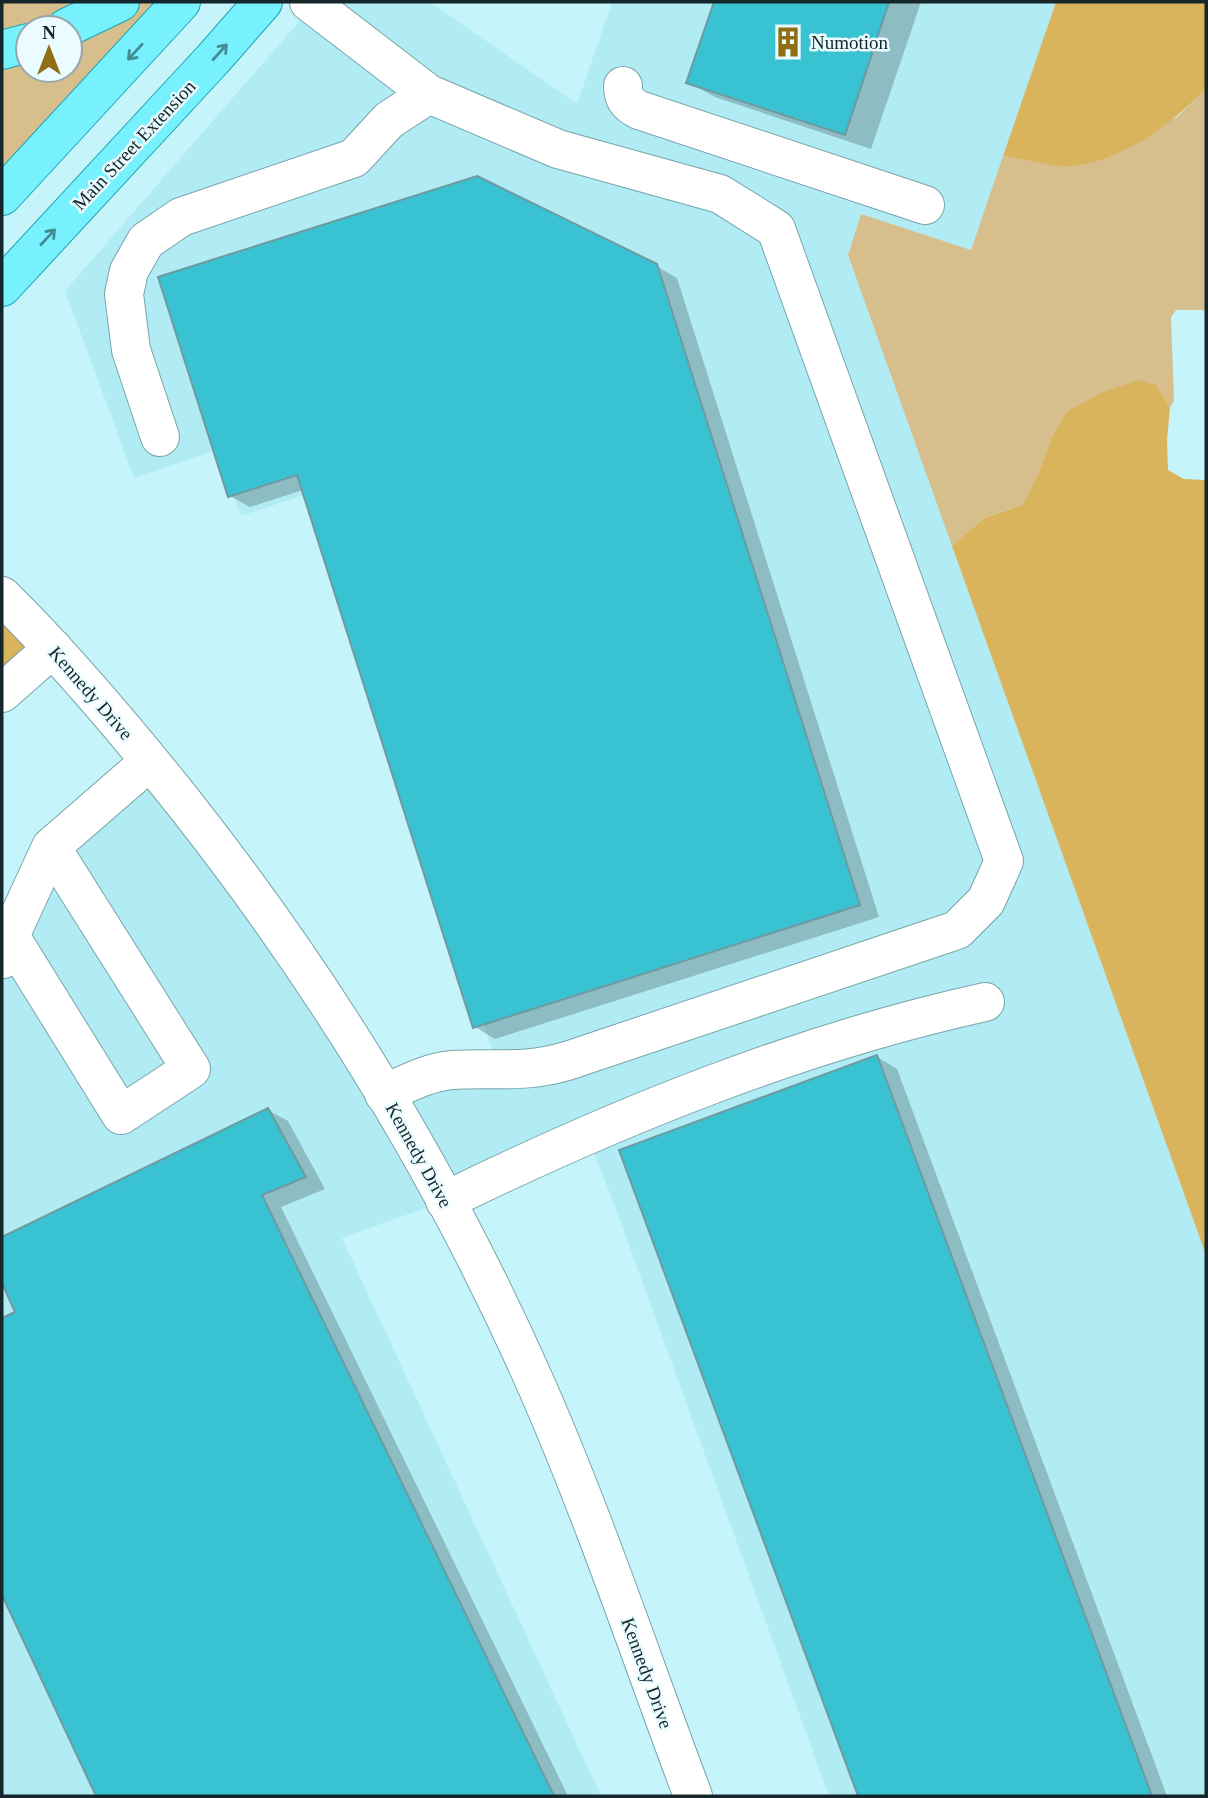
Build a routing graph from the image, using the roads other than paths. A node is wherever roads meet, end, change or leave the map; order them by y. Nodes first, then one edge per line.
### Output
1 (120, 2) edge
2 (181, 2) edge
3 (263, 2) edge
4 (309, 2) edge
5 (84, 19) edge
6 (623, 86) dead end
7 (429, 94) junction
8 (2, 196) edge
9 (925, 205) dead end
10 (2, 287) edge
11 (160, 437) dead end
12 (2, 596) edge
13 (52, 648) junction
14 (2, 693) edge
15 (150, 761) junction
16 (51, 847) junction
17 (6, 949) edge
18 (985, 1002) dead end
19 (384, 1094) junction
20 (445, 1201) junction
21 (693, 1796) edge

1 - 5 main road
2 -> 8 main road
10 -> 3 main road, Main Street Extension
4 - 7 street
6 - 9 street
7 - 11 street
7 - 19 street
12 - 13 street, Kennedy Drive
13 - 14 street
13 - 15 street, Kennedy Drive
15 - 16 street
15 - 19 street, Kennedy Drive
16 - 17 street
16 - 17 street
18 - 20 street
19 - 20 street, Kennedy Drive
20 - 21 street, Kennedy Drive

